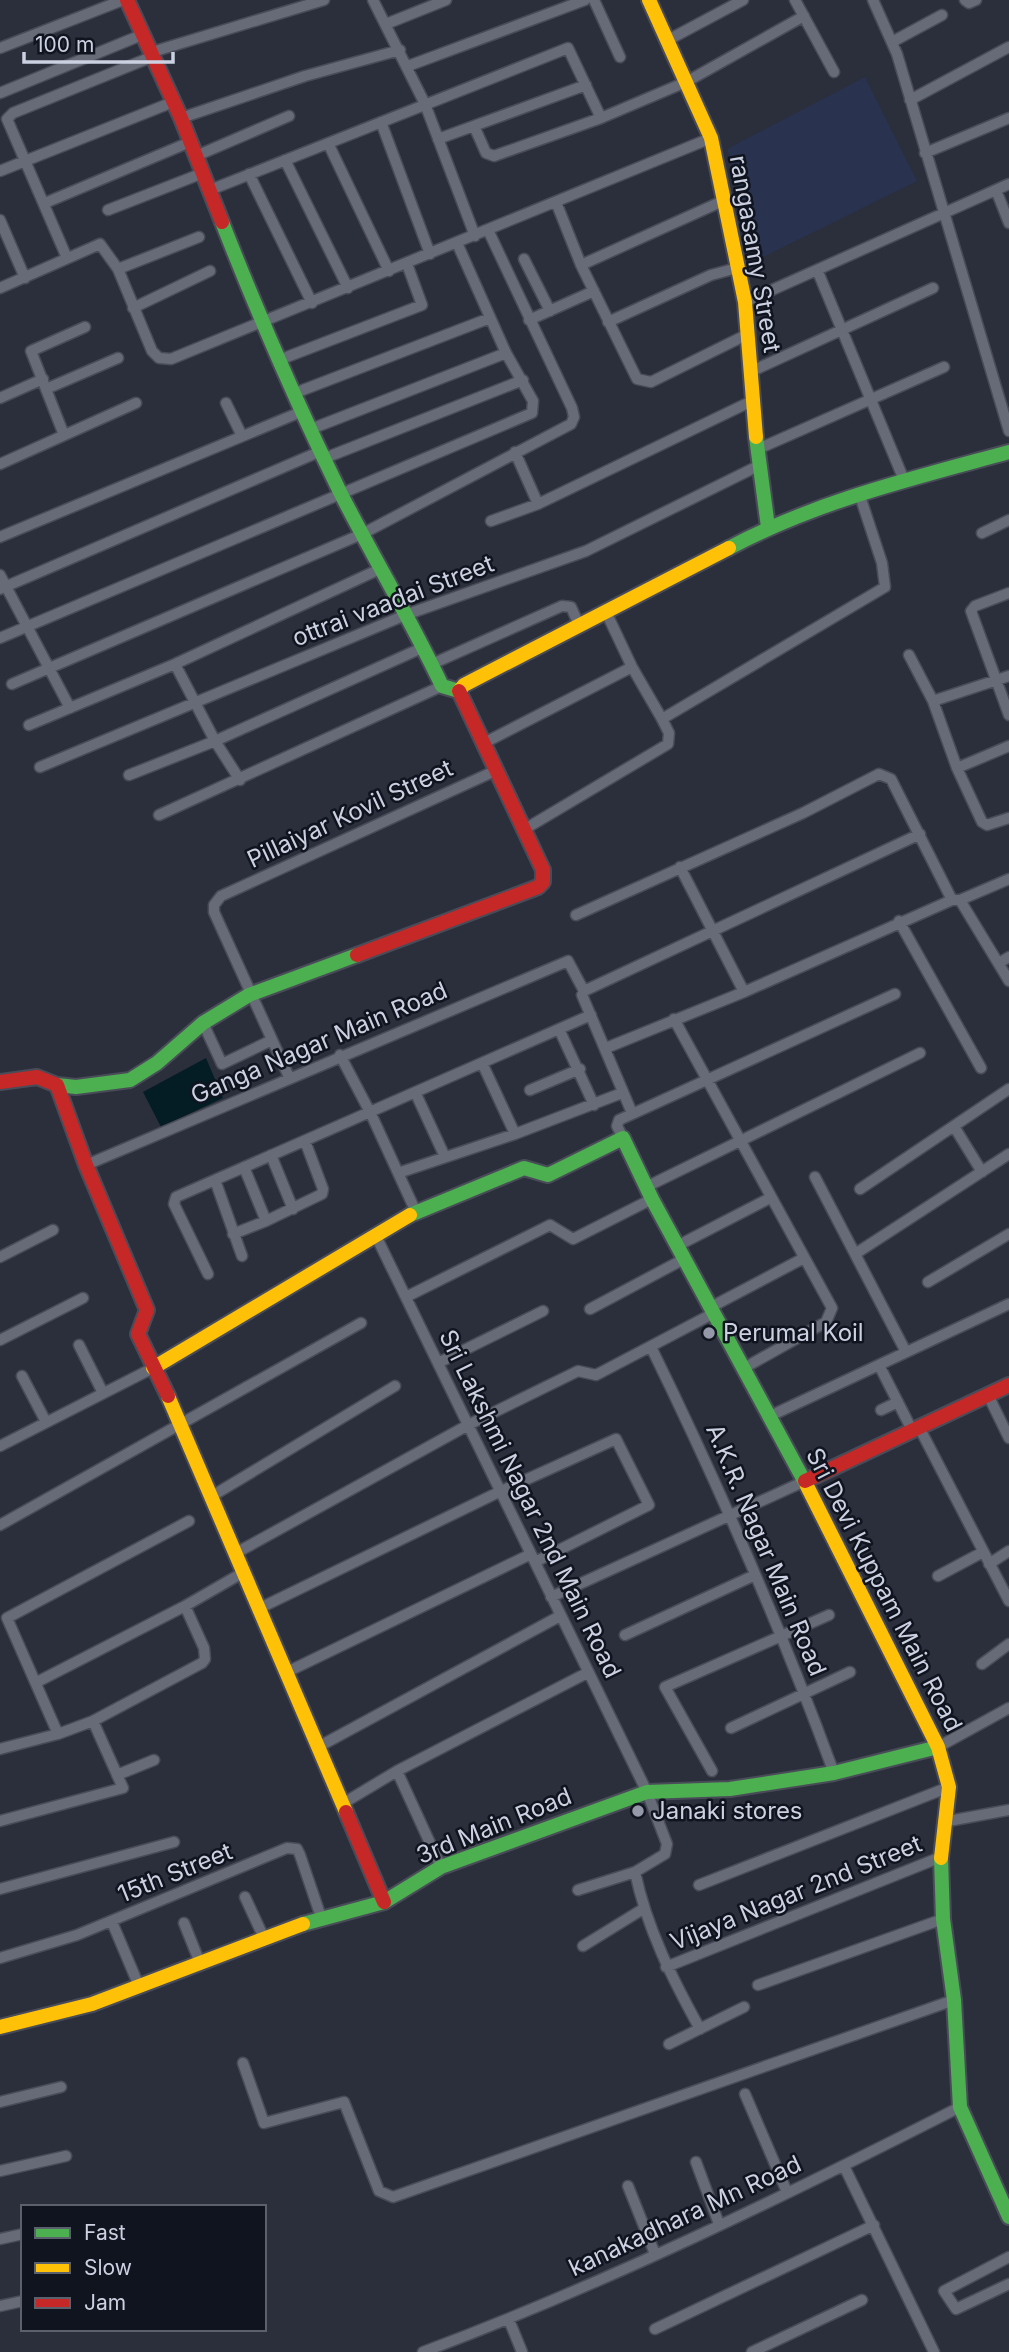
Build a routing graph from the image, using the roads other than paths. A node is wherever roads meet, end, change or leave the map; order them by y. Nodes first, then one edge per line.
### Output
1 (125, 0) edge
2 (324, 0) edge
3 (373, 0) edge
4 (446, 0) edge
5 (585, 0) edge
6 (594, 0) edge
7 (649, 0) edge
8 (743, 0) edge
9 (795, 0) edge
10 (873, 0) edge
11 (965, 0) edge
12 (976, 0) edge
13 (943, 15) dead end
14 (804, 16) junction
15 (386, 24) junction
16 (145, 34) junction
17 (668, 40) junction
18 (892, 42) junction
19 (1009, 47) edge
20 (0, 48) edge
21 (400, 50) junction
22 (153, 54) junction
23 (620, 57) dead end
24 (408, 66) junction
25 (834, 72) dead end
26 (686, 82) junction
27 (586, 85) junction
28 (0, 93) edge
29 (910, 100) junction
30 (173, 102) junction
31 (425, 104) junction
32 (289, 116) dead end
33 (181, 118) junction
34 (601, 118) junction
35 (1009, 118) edge
36 (381, 122) junction
37 (474, 126) junction
38 (711, 138) junction
39 (438, 139) junction
40 (190, 142) junction
41 (328, 143) junction
42 (925, 153) junction
43 (196, 156) junction
44 (26, 160) junction
45 (285, 160) junction
46 (0, 171) edge
47 (203, 173) junction
48 (249, 174) junction
49 (1009, 184) edge
50 (210, 190) junction
51 (996, 191) junction
52 (725, 200) junction
53 (556, 202) junction
54 (45, 203) junction
55 (108, 210) dead end
56 (943, 214) junction
57 (0, 220) edge
58 (1009, 223) edge
59 (488, 230) junction
60 (474, 236) junction
61 (199, 237) dead end
62 (457, 243) junction
63 (430, 254) junction
64 (67, 258) junction
65 (524, 259) dead end
66 (407, 264) junction
67 (580, 265) junction
68 (737, 268) junction
69 (118, 269) junction
70 (210, 271) dead end
71 (388, 271) junction
72 (818, 272) junction
73 (25, 278) junction
74 (0, 288) edge
75 (348, 288) junction
76 (933, 288) dead end
77 (594, 290) junction
78 (745, 302) junction
79 (312, 303) junction
80 (133, 307) junction
81 (550, 310) junction
82 (490, 318) junction
83 (529, 320) junction
84 (608, 322) junction
85 (262, 323) junction
86 (85, 327) dead end
87 (842, 330) junction
88 (747, 334) junction
89 (506, 353) junction
90 (118, 358) dead end
91 (279, 360) junction
92 (944, 367) dead end
93 (752, 372) junction
94 (523, 380) junction
95 (44, 384) junction
96 (295, 393) junction
97 (0, 398) edge
98 (754, 400) junction
99 (869, 400) junction
100 (136, 403) dead end
101 (226, 403) dead end
102 (303, 411) junction
103 (311, 429) junction
104 (1009, 432) edge
105 (64, 435) junction
106 (242, 436) junction
107 (758, 449) junction
108 (515, 452) junction
109 (1009, 452) edge
110 (323, 455) junction
111 (0, 464) edge
112 (758, 466) junction
113 (904, 480) junction
114 (341, 493) junction
115 (859, 493) junction
116 (538, 504) junction
117 (1009, 520) edge
118 (491, 521) dead end
119 (768, 527) junction
120 (982, 533) dead end
121 (362, 534) junction
122 (0, 537) edge
123 (382, 568) junction
124 (0, 575) edge
125 (3, 588) edge
126 (1009, 593) edge
127 (606, 612) junction
128 (408, 614) junction
129 (28, 625) junction
130 (580, 627) junction
131 (0, 638) edge
132 (424, 647) junction
133 (909, 655) dead end
134 (175, 664) junction
135 (432, 664) junction
136 (632, 667) junction
137 (50, 668) junction
138 (1009, 676) edge
139 (996, 683) junction
140 (12, 684) dead end
141 (442, 686) junction
142 (459, 691) junction
143 (195, 702) junction
144 (933, 702) junction
145 (70, 708) junction
146 (1009, 715) edge
147 (662, 719) junction
148 (29, 725) dead end
149 (215, 741) junction
150 (484, 743) junction
151 (1009, 746) edge
152 (40, 767) dead end
153 (957, 768) junction
154 (496, 770) junction
155 (129, 775) dead end
156 (240, 780) junction
157 (159, 815) dead end
158 (1009, 818) edge
159 (524, 829) junction
160 (920, 834) junction
161 (680, 867) junction
162 (1009, 879) edge
163 (956, 900) junction
164 (576, 915) dead end
165 (899, 921) junction
166 (712, 929) junction
167 (1009, 957) edge
168 (999, 963) junction
169 (1009, 981) edge
170 (584, 991) junction
171 (744, 992) junction
172 (895, 994) dead end
173 (249, 995) junction
174 (591, 1015) junction
175 (674, 1019) junction
176 (203, 1023) junction
177 (559, 1029) junction
178 (272, 1040) junction
179 (606, 1048) junction
180 (920, 1053) dead end
181 (340, 1055) junction
182 (483, 1065) junction
183 (981, 1068) dead end
184 (580, 1069) junction
185 (289, 1077) junction
186 (705, 1078) junction
187 (0, 1082) edge
188 (57, 1085) junction
189 (1009, 1089) edge
190 (530, 1090) dead end
191 (622, 1093) junction
192 (416, 1094) junction
193 (594, 1105) junction
194 (632, 1113) junction
195 (372, 1114) junction
196 (955, 1128) junction
197 (514, 1134) junction
198 (623, 1138) junction
199 (306, 1141) junction
200 (739, 1142) junction
201 (1009, 1154) edge
202 (271, 1156) junction
203 (445, 1157) junction
204 (86, 1164) junction
205 (244, 1167) junction
206 (982, 1172) junction
207 (398, 1173) junction
208 (815, 1177) dead end
209 (215, 1180) junction
210 (860, 1189) dead end
211 (649, 1193) junction
212 (770, 1198) junction
213 (293, 1209) junction
214 (416, 1212) junction
215 (265, 1221) junction
216 (53, 1230) dead end
217 (233, 1234) junction
218 (375, 1234) junction
219 (1009, 1234) edge
220 (680, 1253) junction
221 (855, 1254) junction
222 (242, 1256) dead end
223 (0, 1257) edge
224 (804, 1258) junction
225 (208, 1274) dead end
226 (928, 1282) dead end
227 (406, 1297) junction
228 (83, 1298) dead end
229 (1009, 1304) edge
230 (590, 1309) dead end
231 (713, 1310) junction
232 (543, 1311) dead end
233 (361, 1323) dead end
234 (0, 1340) edge
235 (79, 1346) dead end
236 (651, 1346) junction
237 (906, 1352) junction
238 (440, 1362) junction
239 (879, 1365) junction
240 (153, 1368) junction
241 (744, 1368) junction
242 (22, 1376) dead end
243 (1009, 1385) edge
244 (395, 1386) dead end
245 (103, 1393) junction
246 (988, 1395) junction
247 (898, 1402) junction
248 (881, 1410) dead end
249 (770, 1416) junction
250 (46, 1422) junction
251 (182, 1423) junction
252 (470, 1424) junction
253 (915, 1428) junction
254 (1009, 1438) edge
255 (0, 1446) edge
256 (805, 1481) junction
257 (501, 1491) junction
258 (212, 1496) junction
259 (730, 1514) junction
260 (189, 1521) dead end
261 (0, 1525) edge
262 (1009, 1551) edge
263 (983, 1552) junction
264 (236, 1553) junction
265 (533, 1558) junction
266 (989, 1564) junction
267 (244, 1572) junction
268 (755, 1575) junction
269 (938, 1576) dead end
270 (551, 1597) junction
271 (1009, 1601) edge
272 (185, 1606) junction
273 (260, 1608) junction
274 (829, 1615) dead end
275 (560, 1616) junction
276 (4, 1619) edge
277 (625, 1635) dead end
278 (782, 1636) junction
279 (1009, 1644) edge
280 (982, 1664) dead end
281 (287, 1672) junction
282 (850, 1672) dead end
283 (587, 1673) junction
284 (37, 1682) junction
285 (806, 1694) junction
286 (1009, 1707) edge
287 (93, 1721) junction
288 (731, 1728) dead end
289 (58, 1734) junction
290 (318, 1747) junction
291 (938, 1747) junction
292 (0, 1749) edge
293 (154, 1760) dead end
294 (397, 1770) junction
295 (712, 1771) dead end
296 (834, 1773) junction
297 (117, 1774) junction
298 (948, 1787) junction
299 (647, 1792) junction
300 (342, 1804) junction
301 (1009, 1811) edge
302 (0, 1821) edge
303 (943, 1822) junction
304 (174, 1842) dead end
305 (942, 1857) junction
306 (441, 1867) junction
307 (635, 1872) junction
308 (699, 1885) dead end
309 (0, 1889) edge
310 (578, 1890) dead end
311 (245, 1897) dead end
312 (384, 1902) junction
313 (643, 1909) junction
314 (321, 1917) junction
315 (943, 1919) junction
316 (111, 1922) junction
317 (184, 1923) dead end
318 (264, 1938) junction
319 (583, 1945) dead end
320 (0, 1958) edge
321 (200, 1962) junction
322 (666, 1967) junction
323 (758, 1985) dead end
324 (139, 1986) junction
325 (954, 2000) junction
326 (744, 2007) dead end
327 (0, 2026) edge
328 (700, 2029) junction
329 (669, 2044) dead end
330 (243, 2063) dead end
331 (61, 2087) dead end
332 (745, 2094) dead end
333 (0, 2102) edge
334 (960, 2107) junction
335 (65, 2156) dead end
336 (696, 2162) dead end
337 (844, 2166) junction
338 (0, 2171) edge
339 (628, 2186) dead end
340 (787, 2192) junction
341 (1009, 2217) edge
342 (719, 2224) junction
343 (874, 2225) junction
344 (21, 2234) edge
345 (0, 2239) edge
346 (655, 2255) junction
347 (1009, 2257) edge
348 (1009, 2284) edge
349 (862, 2300) dead end
350 (21, 2301) edge
351 (0, 2306) edge
352 (509, 2320) junction
353 (655, 2329) dead end
354 (768, 2349) edge
355 (423, 2352) edge
356 (522, 2352) edge
357 (751, 2352) edge
358 (934, 2352) edge

1 - 16 street
1 - 20 street
2 - 22 street
3 - 15 street
4 - 15 street
5 - 24 street
6 - 23 street
7 - 17 street, rangasamy Street
8 - 17 street
9 - 14 street
10 - 18 street
11 - 12 street
13 - 18 street
14 - 25 street
14 - 26 street
15 - 21 street
16 - 22 street
16 - 28 street
17 - 26 street, rangasamy Street
18 - 29 street
19 - 29 street
21 - 24 street
21 - 33 street
22 - 30 street
22 - 44 street
24 - 31 street
26 - 34 street
26 - 38 street, rangasamy Street
27 - 31 street
27 - 34 street
27 - 37 street
29 - 42 street
30 - 33 street
30 - 44 street
31 - 36 street
31 - 39 street
32 - 43 street
33 - 40 street
34 - 37 street
35 - 42 street
36 - 41 street
36 - 63 street
37 - 39 street
38 - 52 street, rangasamy Street
38 - 53 street
39 - 60 street
40 - 43 street
40 - 54 street
41 - 45 street
41 - 71 street
42 - 56 street
43 - 47 street
44 - 46 street
44 - 54 street
45 - 48 street
45 - 75 street
47 - 50 street
47 - 55 street
48 - 50 street
48 - 79 street
49 - 51 street
50 - 85 street
51 - 56 street
51 - 58 street
52 - 67 street
52 - 68 street, rangasamy Street
53 - 59 street
53 - 67 street
54 - 64 street
56 - 72 street
56 - 104 street
57 - 73 street
59 - 60 street
59 - 83 street
60 - 62 street
61 - 69 street
62 - 63 street
62 - 82 street
63 - 66 street
64 - 69 street
64 - 73 street
65 - 81 street
66 - 71 street
66 - 91 street
67 - 77 street
68 - 78 street, rangasamy Street
68 - 84 street
69 - 80 street
70 - 80 street
71 - 75 street
72 - 78 street
72 - 87 street
73 - 74 street
75 - 79 street
76 - 87 street
77 - 81 street
77 - 84 street
78 - 88 street, rangasamy Street
79 - 85 street
80 - 85 street
81 - 83 street
82 - 89 street
82 - 96 street
83 - 108 street
84 - 88 street
85 - 91 street
86 - 95 street
87 - 93 street
87 - 99 street
88 - 93 street, rangasamy Street
89 - 94 street
89 - 103 street
90 - 95 street
91 - 96 street
92 - 99 street
93 - 98 street, rangasamy Street
94 - 110 street
94 - 114 street
95 - 97 street
95 - 105 street
96 - 102 street
98 - 107 street, rangasamy Street
98 - 116 street
99 - 107 street
99 - 113 street
100 - 105 street
101 - 106 street
102 - 103 street
102 - 106 street
103 - 110 street
105 - 111 street
106 - 122 street
107 - 112 street, rangasamy Street
108 - 116 street
108 - 121 street
109 - 113 street
110 - 114 street
110 - 125 street
112 - 119 street, rangasamy Street
112 - 128 street, ottrai vaadai Street
113 - 115 street
114 - 121 street
114 - 129 street
115 - 119 street
115 - 147 street
116 - 118 street
117 - 120 street
119 - 127 street
121 - 123 street
121 - 137 street
123 - 128 street
123 - 134 street
124 - 125 street
125 - 129 street
126 - 139 street
127 - 130 street
127 - 136 street
128 - 132 street
128 - 143 street, ottrai vaadai Street
129 - 131 street
129 - 137 street
130 - 135 street
130 - 142 street
132 - 135 street
132 - 149 street
133 - 144 street
134 - 143 street
134 - 145 street
135 - 141 street
136 - 147 street
136 - 150 street
137 - 140 street
137 - 145 street
138 - 139 street
139 - 144 street
139 - 146 street
141 - 142 street
141 - 156 street
142 - 150 street
143 - 149 street
143 - 152 street, ottrai vaadai Street
144 - 153 street
145 - 148 street
147 - 159 street
149 - 155 street
149 - 156 street
150 - 154 street
151 - 153 street
153 - 158 street
154 - 159 street
154 - 173 street, Pillaiyar Kovil Street
156 - 157 street
159 - 173 street
160 - 161 street
160 - 163 street
160 - 166 street
161 - 164 street
161 - 166 street
162 - 163 street
163 - 165 street
163 - 168 street
165 - 171 street
165 - 183 street
166 - 170 street
166 - 171 street
167 - 168 street
168 - 169 street
170 - 174 street
170 - 181 street, Ganga Nagar Main Road
171 - 175 street
172 - 186 street
173 - 176 street
173 - 178 street
174 - 177 street
174 - 179 street
175 - 179 street
175 - 186 street
176 - 178 street
176 - 188 street
177 - 182 street
177 - 184 street
178 - 185 street
179 - 191 street
180 - 200 street
181 - 185 street, Ganga Nagar Main Road
181 - 195 street
182 - 192 street
182 - 197 street
184 - 190 street
184 - 193 street
185 - 204 street, Ganga Nagar Main Road
186 - 194 street
186 - 200 street
187 - 188 street
188 - 204 street
189 - 196 street
191 - 193 street
191 - 194 street
192 - 195 street
192 - 203 street
193 - 197 street
194 - 198 street
195 - 199 street
195 - 207 street
196 - 206 street
196 - 210 street
197 - 203 street
198 - 211 street, Sri Devi Kuppam Main Road
198 - 214 street
199 - 202 street
199 - 213 street
200 - 211 street
200 - 212 street
201 - 206 street
202 - 205 street
202 - 213 street
203 - 207 street
204 - 240 street
205 - 209 street
205 - 215 street
206 - 221 street
207 - 214 street
208 - 221 street
209 - 217 street
209 - 225 street
211 - 220 street, Sri Devi Kuppam Main Road
211 - 227 street
212 - 220 street
212 - 224 street
213 - 215 street
214 - 218 street
215 - 217 street
216 - 223 street
217 - 222 street
218 - 227 street, Sri Lakshmi Nagar 2nd Main Road
218 - 240 street
219 - 226 street
220 - 230 street
220 - 231 street, Sri Devi Kuppam Main Road
221 - 237 street
224 - 231 street
224 - 241 street
227 - 238 street, Sri Lakshmi Nagar 2nd Main Road
228 - 234 street
229 - 237 street
231 - 236 street
231 - 241 street, Sri Devi Kuppam Main Road
232 - 238 street
233 - 251 street
235 - 245 street
236 - 252 street
236 - 259 street, A.K.R. Nagar Main Road
237 - 239 street
238 - 252 street, Sri Lakshmi Nagar 2nd Main Road
239 - 247 street
239 - 249 street
240 - 245 street
240 - 251 street
241 - 249 street, Sri Devi Kuppam Main Road
242 - 250 street
243 - 246 street
244 - 258 street
245 - 250 street
246 - 253 street
246 - 254 street
247 - 248 street
247 - 253 street
249 - 256 street, Sri Devi Kuppam Main Road
250 - 255 street
251 - 258 street
251 - 261 street
252 - 257 street, Sri Lakshmi Nagar 2nd Main Road
252 - 264 street
253 - 256 street
253 - 263 street
256 - 259 street
256 - 291 street, Sri Devi Kuppam Main Road
257 - 265 street, Sri Lakshmi Nagar 2nd Main Road
257 - 265 street
257 - 273 street
258 - 264 street
259 - 268 street, A.K.R. Nagar Main Road
259 - 270 street
260 - 276 street
262 - 266 street
263 - 266 street
263 - 269 street
264 - 267 street
265 - 270 street, Sri Lakshmi Nagar 2nd Main Road
265 - 281 street
266 - 271 street
267 - 272 street
267 - 273 street
268 - 277 street
268 - 278 street, A.K.R. Nagar Main Road
270 - 275 street, Sri Lakshmi Nagar 2nd Main Road
272 - 284 street
272 - 287 street
273 - 281 street
274 - 278 street
275 - 283 street, Sri Lakshmi Nagar 2nd Main Road
275 - 290 street
276 - 284 street
278 - 285 street, A.K.R. Nagar Main Road
278 - 295 street
279 - 280 street
281 - 290 street
282 - 285 street
283 - 294 street
283 - 299 street, Sri Lakshmi Nagar 2nd Main Road
284 - 289 street
285 - 288 street
285 - 296 street, A.K.R. Nagar Main Road
286 - 291 street
287 - 289 street
287 - 297 street
289 - 292 street
290 - 300 street
291 - 296 street, 3rd Main Road
291 - 298 street, Sri Devi Kuppam Main Road
293 - 297 street
294 - 300 street
294 - 306 street
296 - 299 street, 3rd Main Road
297 - 302 street
298 - 303 street, Sri Devi Kuppam Main Road
298 - 308 street
299 - 306 street, 3rd Main Road
299 - 307 street, Sri Lakshmi Nagar 2nd Main Road
300 - 312 street
301 - 303 street
303 - 305 street, Sri Devi Kuppam Main Road
304 - 309 street
305 - 315 street, Sri Devi Kuppam Main Road
305 - 322 street, Vijaya Nagar 2nd Street
306 - 312 street, 3rd Main Road
307 - 310 street
307 - 313 street
311 - 318 street
312 - 314 street, 3rd Main Road
313 - 319 street
313 - 322 street
314 - 316 street, 15th Street
314 - 318 street, 3rd Main Road
315 - 323 street
315 - 325 street, Sri Devi Kuppam Main Road
316 - 320 street, 15th Street
316 - 324 street
317 - 321 street
318 - 321 street, 3rd Main Road
321 - 324 street, 3rd Main Road
322 - 328 street
324 - 327 street, 3rd Main Road
325 - 330 street
325 - 334 street, Sri Devi Kuppam Main Road
326 - 328 street
328 - 329 street
331 - 333 street
332 - 340 street
334 - 337 street, kanakadhara Mn Road
334 - 341 street, Sri Devi Kuppam Main Road
335 - 338 street
336 - 342 street
337 - 340 street, kanakadhara Mn Road
337 - 343 street
339 - 346 street
340 - 342 street, kanakadhara Mn Road
342 - 346 street, kanakadhara Mn Road
343 - 353 street
343 - 358 street
344 - 345 street
346 - 352 street, kanakadhara Mn Road
347 - 348 street
349 - 354 street
350 - 351 street
352 - 355 street, kanakadhara Mn Road
352 - 356 street
354 - 357 street

